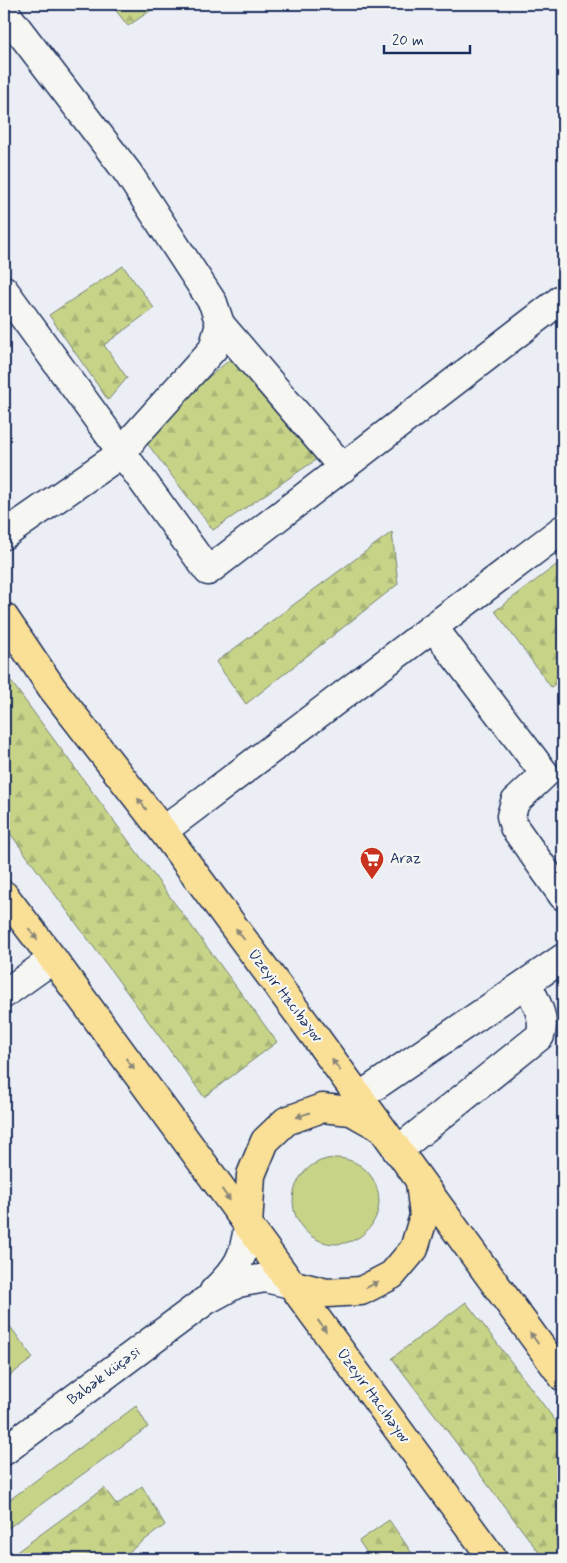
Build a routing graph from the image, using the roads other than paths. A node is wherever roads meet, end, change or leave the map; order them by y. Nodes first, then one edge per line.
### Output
1 (4, 11) edge
2 (4, 290) edge
3 (563, 298) edge
4 (220, 324) junction
5 (122, 453) junction
6 (343, 468) junction
7 (563, 529) edge
8 (4, 535) edge
9 (4, 618) edge
10 (433, 627) junction
11 (163, 831) junction
12 (4, 895) edge
13 (563, 896) edge
14 (563, 958) edge
15 (53, 959) junction
16 (527, 983) junction
17 (4, 994) edge
18 (359, 1097) junction
19 (382, 1128) junction
20 (398, 1150) junction
21 (420, 1181) junction
22 (248, 1226) junction
23 (291, 1284) junction
24 (204, 1301) junction
25 (563, 1377) edge
26 (4, 1451) edge
27 (493, 1559) edge

1 - 4 street
2 - 5 street
3 - 6 street
4 - 5 street
4 - 6 street
5 - 6 street
5 - 8 street
7 - 10 street
11 -> 9 main road, Üzeyir Hacıbəyov
10 - 11 street
10 - 13 street
18 -> 11 main road, Üzeyir Hacıbəyov
12 -> 15 main road, Üzeyir Hacıbəyov
14 - 16 street
15 - 17 street
15 -> 22 main road, Üzeyir Hacıbəyov
16 - 18 street
16 - 20 street
18 - 19 main road, Üzeyir Hacıbəyov
19 - 20 main road, Üzeyir Hacıbəyov
19 -> 22 main road
20 - 21 main road, Üzeyir Hacıbəyov
23 -> 21 main road
25 -> 21 main road, Üzeyir Hacıbəyov
22 - 23 main road, Üzeyir Hacıbəyov
22 - 24 street
23 - 24 street
23 -> 27 main road, Üzeyir Hacıbəyov
24 - 26 street, Babək küçəsi

